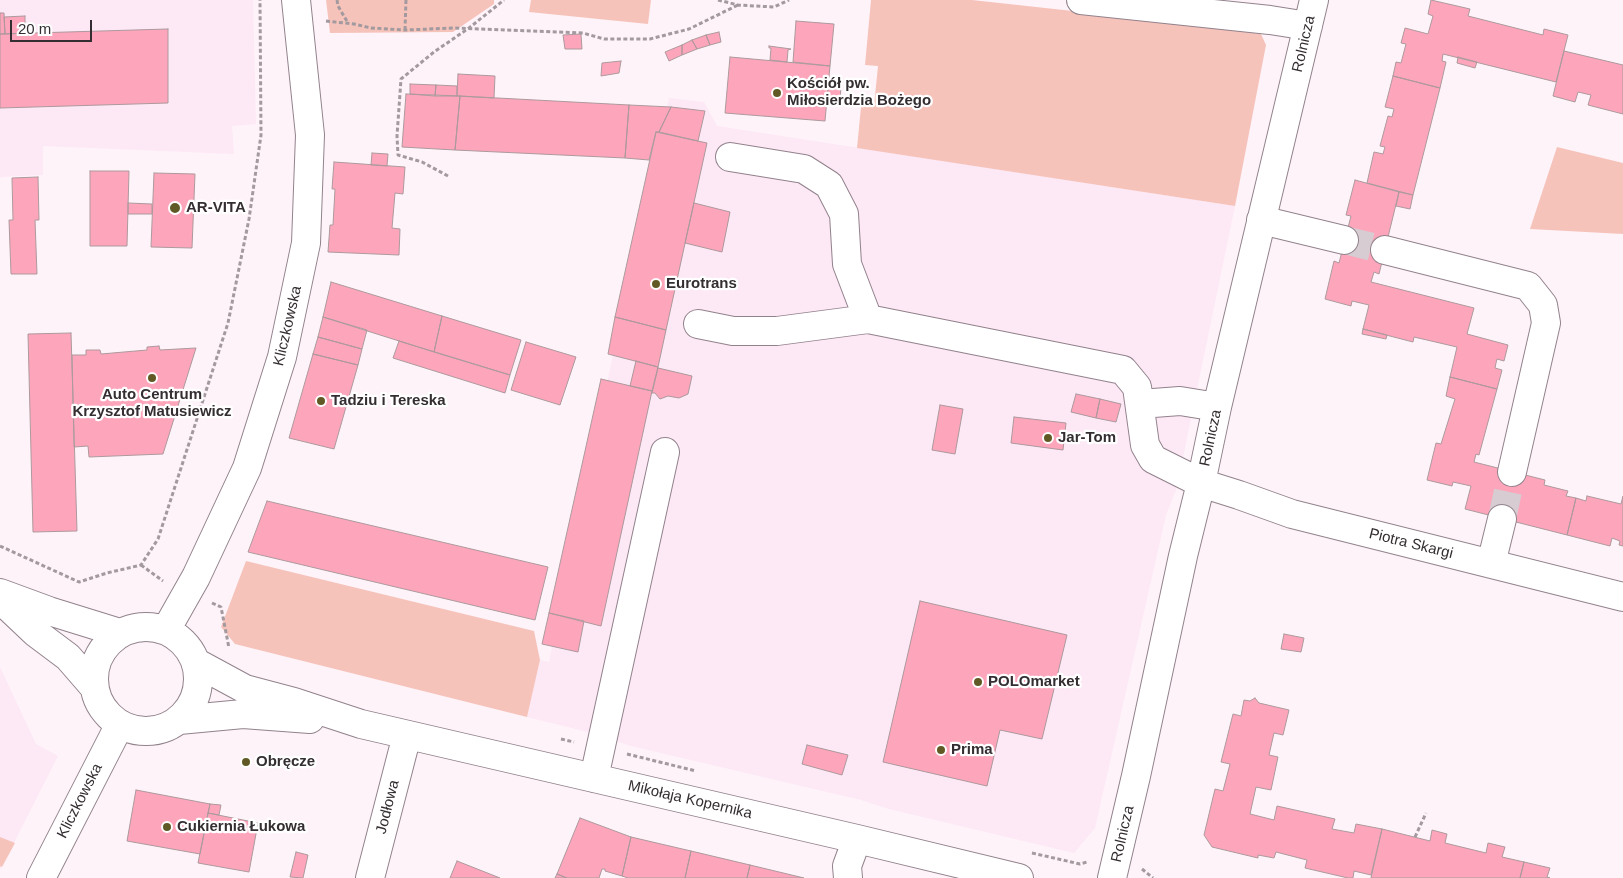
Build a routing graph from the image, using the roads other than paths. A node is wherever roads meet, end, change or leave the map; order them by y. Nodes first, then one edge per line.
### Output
1 (296, 0) edge
2 (1082, 0) edge
3 (1314, 0) edge
4 (1308, 26) junction
5 (730, 157) dead end
6 (1261, 220) junction
7 (1344, 240) tunnel mouth
8 (1385, 250) tunnel mouth
9 (868, 319) junction
10 (698, 324) dead end
11 (1140, 404) junction
12 (1217, 407) junction
13 (665, 452) dead end
14 (1512, 472) tunnel mouth
15 (1201, 483) junction
16 (1502, 519) tunnel mouth
17 (1491, 564) junction
18 (0, 593) edge
19 (1623, 597) edge
20 (0, 600) edge
21 (166, 630) junction
22 (120, 633) junction
23 (197, 663) junction
24 (94, 687) junction
25 (180, 720) junction
26 (120, 724) junction
27 (361, 724) junction
28 (407, 735) junction
29 (594, 778) junction
30 (857, 839) junction
31 (40, 878) edge
32 (370, 878) edge
33 (848, 878) edge
34 (1019, 878) edge
35 (1112, 878) edge

1 - 21 street, Kliczkowska
2 - 4 street
3 - 4 street, Rolnicza
4 - 6 street, Rolnicza
5 - 9 street
6 - 7 street
6 - 12 street, Rolnicza
8 - 14 street
9 - 10 street, Piotra Skargi
9 - 11 street, Piotra Skargi
11 - 12 street
11 - 15 street, Piotra Skargi
12 - 15 street, Rolnicza
13 - 29 street
15 - 17 street, Piotra Skargi
15 - 35 street, Rolnicza
16 - 17 street
17 - 19 street, Piotra Skargi
18 - 22 street
20 - 24 street
21 - 22 street
21 - 23 street
22 - 24 street
23 - 25 street
23 - 27 street, Mikołaja Kopernika
24 - 26 street
25 - 26 street
25 - 27 street, Mikołaja Kopernika
26 - 31 street, Kliczkowska
27 - 28 street, Mikołaja Kopernika
28 - 29 street, Mikołaja Kopernika
28 - 32 street, Jodłowa
29 - 30 street, Mikołaja Kopernika
30 - 33 street
30 - 34 street, Mikołaja Kopernika

